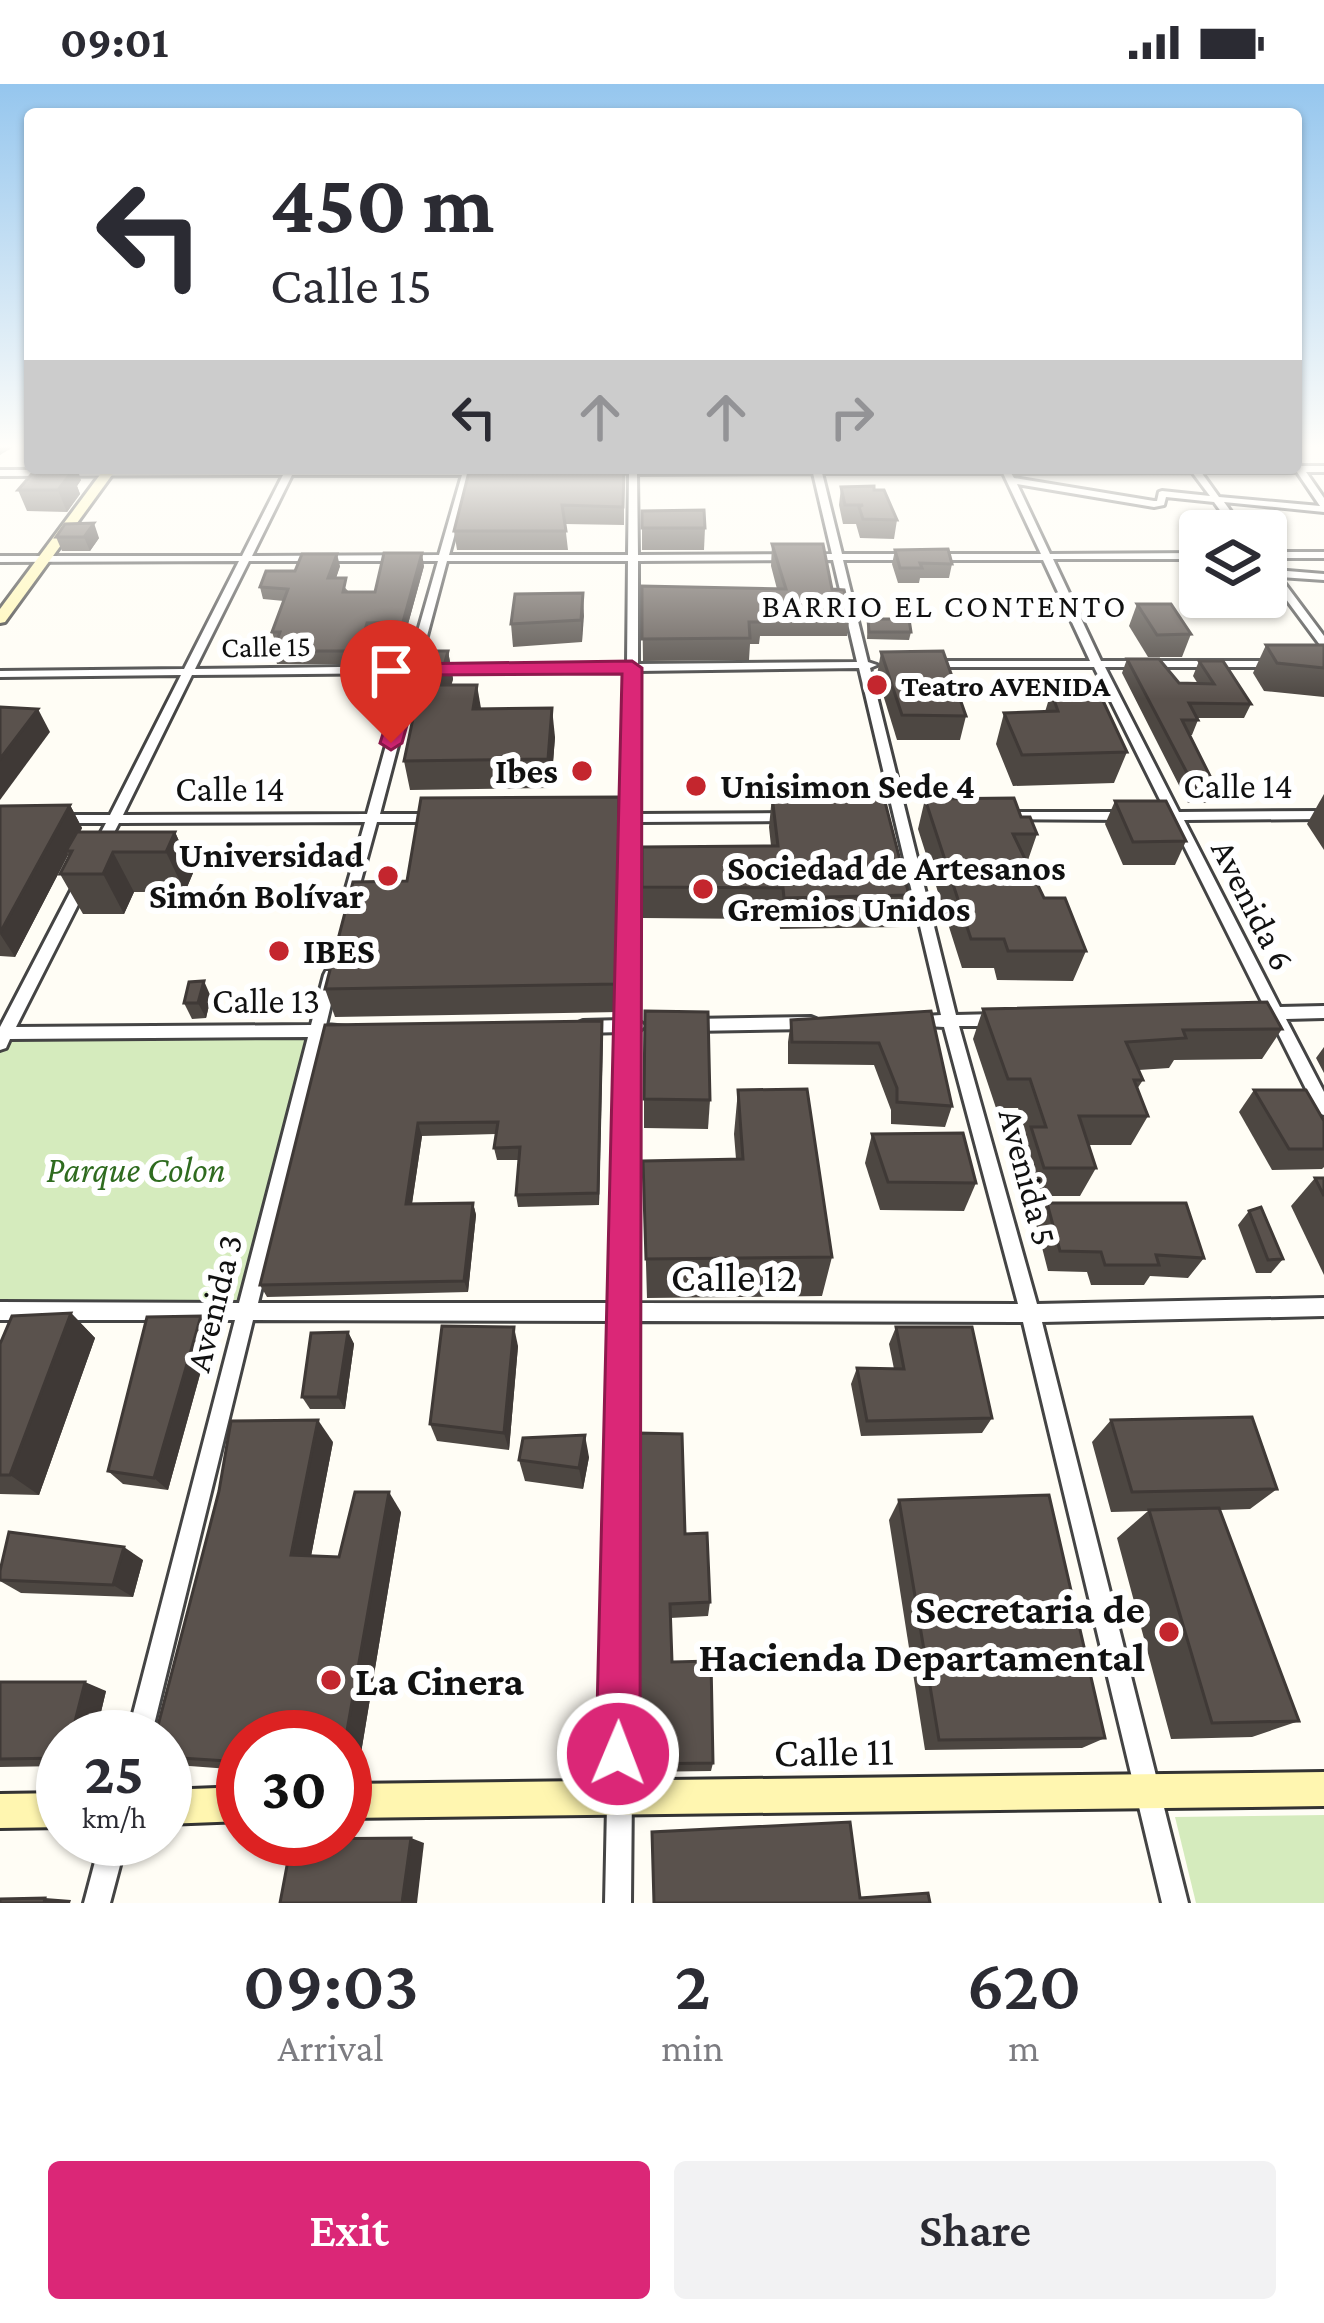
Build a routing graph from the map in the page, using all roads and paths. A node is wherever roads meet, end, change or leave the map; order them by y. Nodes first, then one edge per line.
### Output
1 (66, 529) edge
2 (260, 529) edge
3 (451, 529) edge
4 (633, 529) edge
5 (832, 529) edge
6 (1033, 529) edge
7 (1287, 555) edge
8 (1324, 555) edge
9 (1045, 556) junction
10 (1179, 556) edge
11 (442, 558) junction
12 (633, 558) junction
13 (840, 558) junction
14 (0, 559) edge
15 (44, 559) junction
16 (245, 559) junction
17 (1287, 572) edge
18 (1324, 578) edge
19 (1287, 593) edge
20 (0, 619) edge
21 (1324, 643) edge
22 (1097, 663) junction
23 (910, 664) edge
24 (1279, 664) edge
25 (865, 665) junction
26 (887, 665) edge
27 (632, 668) junction
28 (412, 669) junction
29 (188, 671) junction
30 (0, 674) edge
31 (1324, 815) edge
32 (1173, 816) junction
33 (813, 817) edge
34 (879, 817) edge
35 (901, 817) junction
36 (923, 817) edge
37 (992, 817) edge
38 (370, 818) junction
39 (441, 818) edge
40 (607, 818) edge
41 (631, 818) junction
42 (46, 819) edge
43 (114, 819) junction
44 (343, 928) edge
45 (338, 948) edge
46 (1324, 1012) edge
47 (1274, 1013) junction
48 (1228, 1014) edge
49 (1021, 1019) edge
50 (952, 1021) junction
51 (884, 1022) edge
52 (838, 1023) edge
53 (631, 1026) junction
54 (654, 1026) edge
55 (677, 1026) edge
56 (564, 1028) edge
57 (362, 1030) edge
58 (318, 1031) junction
59 (2, 1037) edge
60 (1324, 1108) edge
61 (1324, 1307) edge
62 (0, 1311) edge
63 (624, 1311) junction
64 (250, 1312) junction
65 (1030, 1313) junction
66 (147, 1710) edge
67 (1324, 1789) edge
68 (1148, 1790) junction
69 (372, 1801) edge
70 (617, 1801) junction
71 (0, 1810) edge
72 (36, 1810) edge
73 (107, 1866) edge
74 (97, 1903) edge
75 (618, 1903) edge
76 (1175, 1903) edge

1 - 15 street
2 - 16 street
3 - 11 street
4 - 12 street
5 - 13 street, Avenida 5
6 - 9 street, Avenida 6
7 - 8 street
9 - 10 street
9 - 13 street
9 - 22 street, Avenida 6
11 - 12 street
11 - 16 street
11 - 28 street
12 - 13 street
12 - 27 street
13 - 25 street, Avenida 5
14 - 15 street
15 - 16 street
15 - 20 street
16 - 29 street
17 - 18 street
19 - 21 street
22 - 23 street
22 - 24 street
22 - 32 street, Avenida 6
25 - 26 street, Calle 15
25 - 27 street, Calle 15
25 - 35 street, Avenida 5
27 - 28 street, Calle 15
27 - 41 street
28 - 29 street, Calle 15
28 - 38 street
29 - 30 street, Calle 15
29 - 43 street
31 - 32 street, Calle 14
32 - 37 street, Calle 14
32 - 47 street, Avenida 6
33 - 41 street
34 - 35 street
35 - 36 street
35 - 50 street, Avenida 5
38 - 39 street, Calle 14
38 - 43 street, Calle 14
38 - 44 street
40 - 41 street
41 - 53 street
42 - 43 street, Calle 14
43 - 59 street
45 - 58 street, Avenida 3
46 - 47 street
47 - 48 street
47 - 60 street, Avenida 6
49 - 50 street
50 - 51 street
50 - 65 street, Avenida 5
52 - 55 street
53 - 54 street
53 - 56 street
53 - 63 street
57 - 58 street, Calle 13
58 - 59 street, Calle 13
58 - 64 street, Avenida 3
61 - 65 street, Calle 12
62 - 64 street, Calle 12
63 - 64 street, Calle 12
63 - 65 street, Calle 12
63 - 70 street
64 - 66 street, Avenida 3
65 - 68 street, Avenida 5
67 - 68 street, Calle 11
68 - 70 street, Calle 11
68 - 76 street, Avenida 5
69 - 70 street, Calle 11
70 - 75 street
71 - 72 street
73 - 74 street

